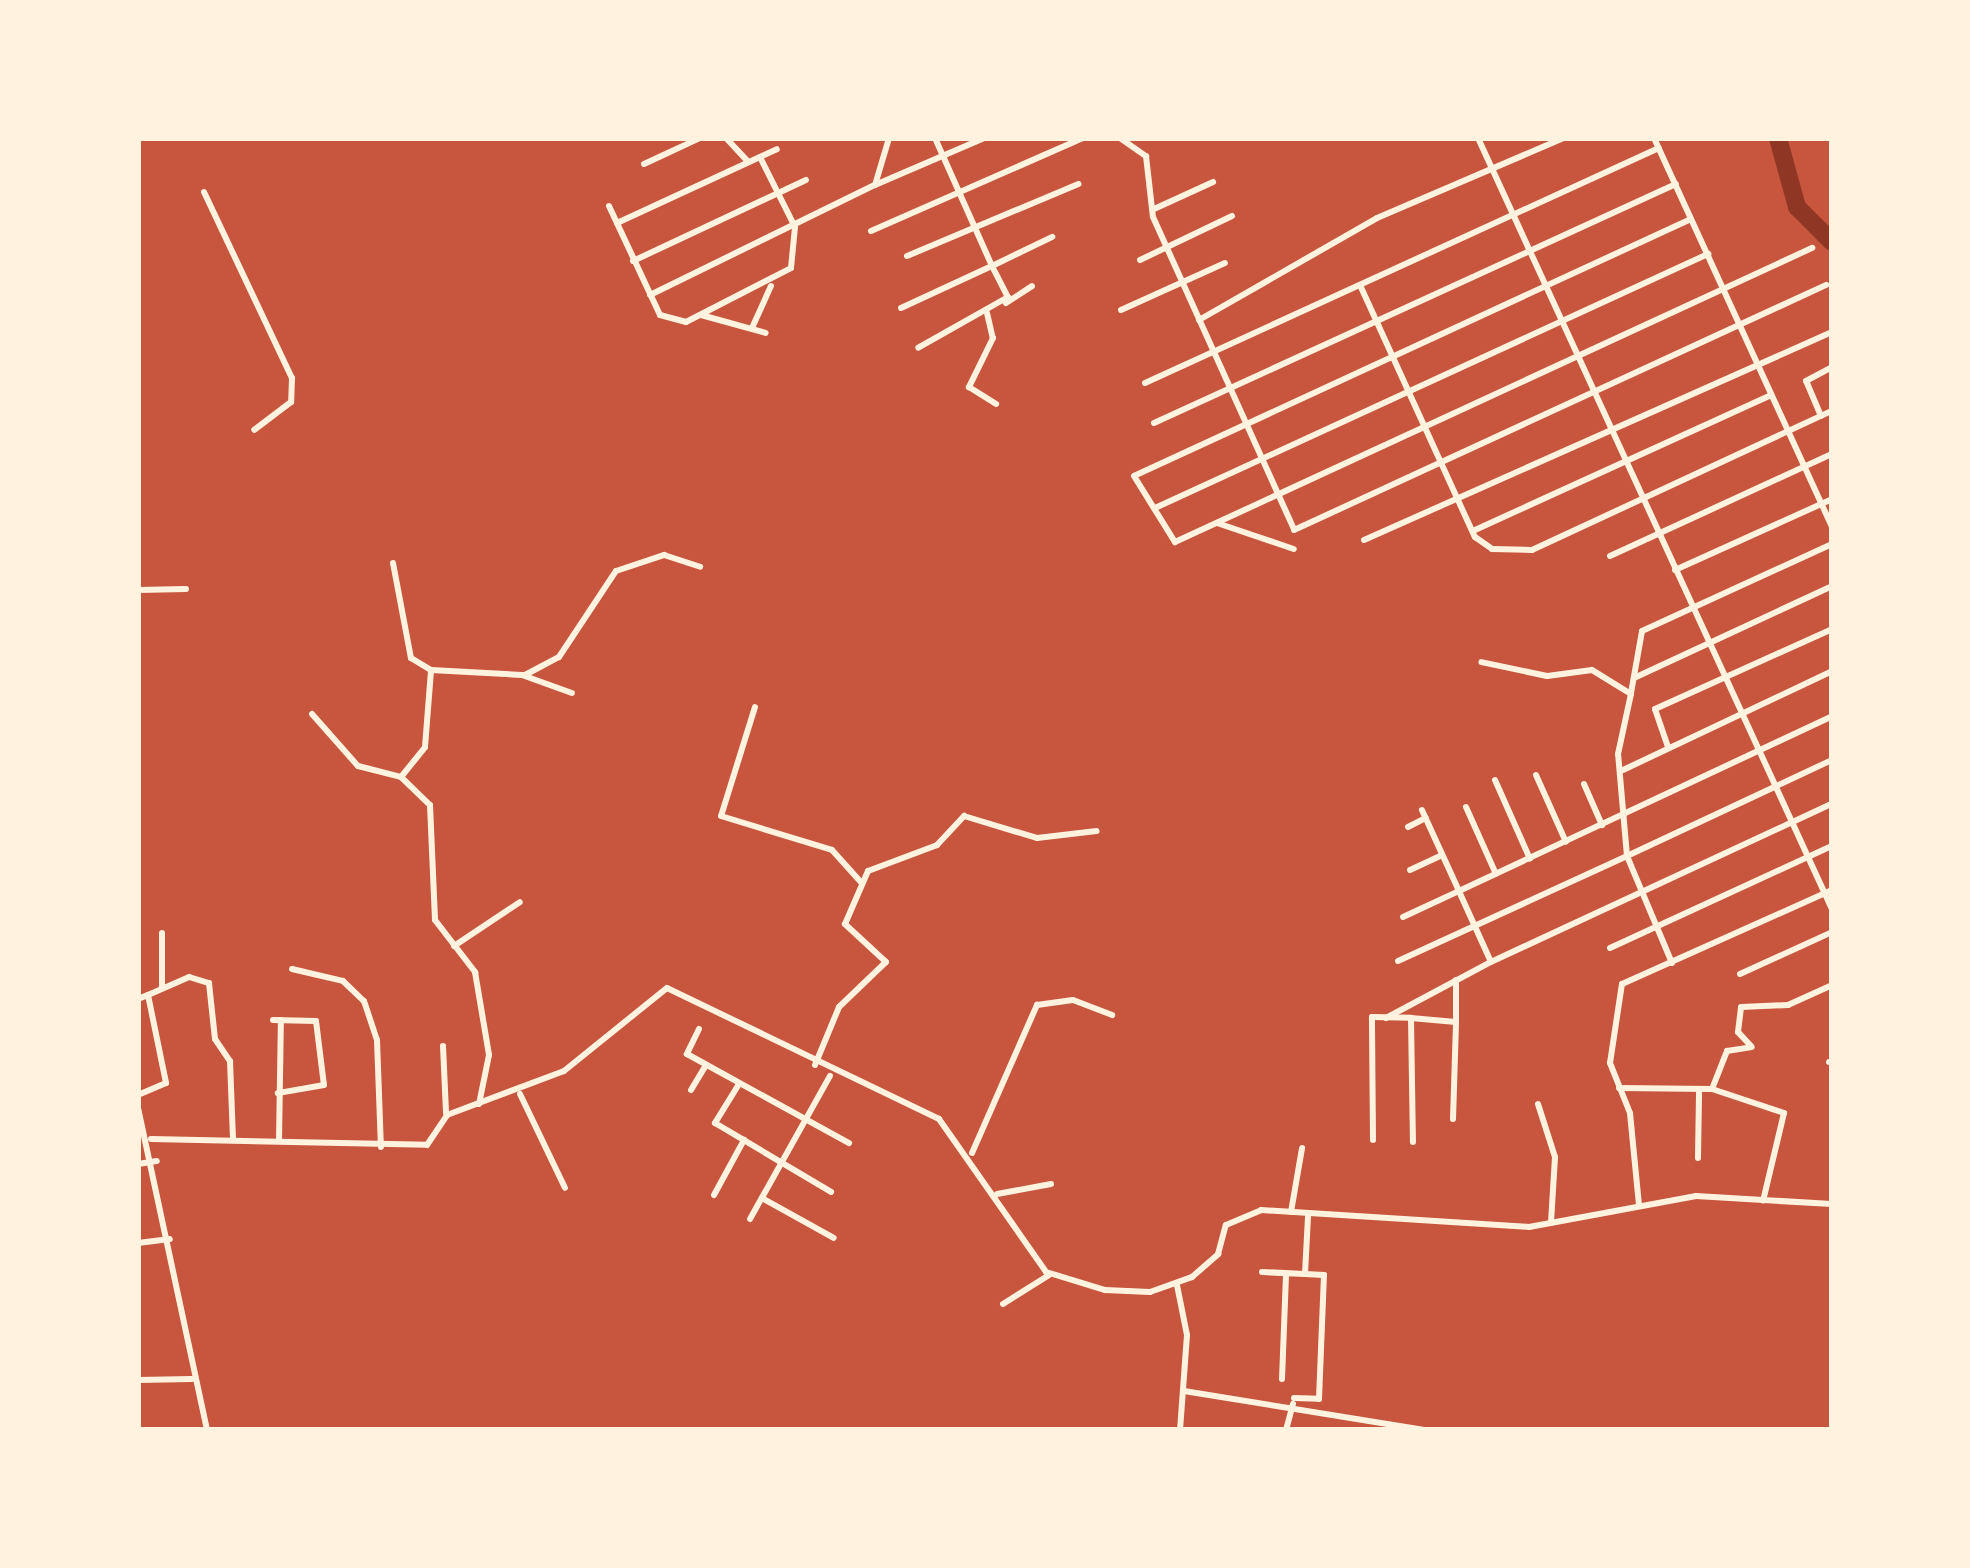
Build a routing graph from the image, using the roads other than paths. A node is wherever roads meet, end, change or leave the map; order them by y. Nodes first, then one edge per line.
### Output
1 (700, 138) edge
2 (726, 138) edge
3 (935, 138) edge
4 (984, 138) edge
5 (1083, 138) edge
6 (1120, 138) edge
7 (1478, 138) edge
8 (1564, 138) edge
9 (1654, 138) edge
10 (890, 139) edge
11 (1659, 148) junction
12 (777, 149) dead end
13 (760, 157) junction
14 (944, 157) junction
15 (748, 162) junction
16 (644, 164) dead end
17 (1492, 172) junction
18 (806, 180) dead end
19 (1213, 182) dead end
20 (1078, 184) dead end
21 (1676, 184) junction
22 (875, 185) junction
23 (778, 191) junction
24 (204, 192) dead end
25 (959, 194) junction
26 (609, 206) dead end
27 (1154, 209) junction
28 (1513, 214) junction
29 (1232, 216) dead end
30 (1690, 219) junction
31 (617, 223) junction
32 (795, 227) junction
33 (974, 228) junction
34 (871, 231) dead end
35 (1052, 237) dead end
36 (1167, 248) junction
37 (1812, 248) dead end
38 (1529, 251) junction
39 (1708, 254) junction
40 (907, 256) dead end
41 (1140, 260) dead end
42 (633, 261) junction
43 (1225, 263) dead end
44 (992, 266) junction
45 (773, 282) junction
46 (1183, 283) junction
47 (1360, 285) junction
48 (1545, 285) junction
49 (1826, 285) dead end
50 (1032, 286) dead end
51 (1724, 290) junction
52 (650, 296) junction
53 (1006, 303) junction
54 (901, 308) dead end
55 (1121, 310) dead end
56 (987, 313) junction
57 (701, 315) junction
58 (1199, 320) junction
59 (1376, 321) junction
60 (1562, 321) junction
61 (1739, 325) junction
62 (752, 329) junction
63 (1831, 330) edge
64 (766, 333) dead end
65 (918, 348) dead end
66 (1214, 352) junction
67 (1393, 356) junction
68 (1578, 356) junction
69 (1757, 361) junction
70 (1832, 367) edge
71 (1145, 382) dead end
72 (1229, 388) junction
73 (1408, 391) junction
74 (1594, 392) junction
75 (1772, 395) junction
76 (996, 404) dead end
77 (1832, 411) edge
78 (1821, 416) junction
79 (1154, 423) dead end
80 (1245, 424) junction
81 (1425, 428) junction
82 (1610, 428) junction
83 (254, 430) dead end
84 (1789, 432) junction
85 (1832, 454) edge
86 (1262, 460) junction
87 (1441, 462) junction
88 (1627, 462) junction
89 (1804, 466) junction
90 (1278, 495) junction
91 (1457, 497) junction
92 (1643, 499) junction
93 (1832, 499) edge
94 (1822, 503) junction
95 (1154, 508) junction
96 (1217, 523) junction
97 (1832, 527) edge
98 (1475, 530) junction
99 (1658, 534) junction
100 (1364, 541) dead end
101 (1832, 544) edge
102 (1294, 549) dead end
103 (1610, 556) dead end
104 (394, 563) dead end
105 (700, 567) dead end
106 (1676, 570) junction
107 (1832, 586) edge
108 (186, 589) dead end
109 (138, 590) edge
110 (1692, 608) junction
111 (1832, 629) edge
112 (1708, 642) junction
113 (1481, 662) dead end
114 (431, 670) junction
115 (1832, 671) edge
116 (522, 676) junction
117 (1634, 678) junction
118 (1724, 679) junction
119 (572, 693) dead end
120 (1631, 694) junction
121 (755, 707) dead end
122 (1741, 713) junction
123 (312, 714) dead end
124 (1832, 716) edge
125 (1668, 747) junction
126 (1760, 749) junction
127 (1832, 760) edge
128 (1623, 770) dead end
129 (1535, 775) dead end
130 (401, 777) junction
131 (1495, 780) dead end
132 (1584, 784) dead end
133 (1774, 786) junction
134 (1832, 803) edge
135 (1466, 807) dead end
136 (1622, 816) junction
137 (1791, 822) junction
138 (1602, 826) junction
139 (1408, 827) dead end
140 (1097, 831) dead end
141 (1566, 842) junction
142 (1832, 846) edge
143 (1442, 854) junction
144 (1627, 856) junction
145 (1808, 857) junction
146 (1530, 859) junction
147 (1410, 870) dead end
148 (1496, 874) junction
149 (860, 880) junction
150 (1459, 891) junction
151 (1828, 891) edge
152 (1640, 892) junction
153 (520, 902) dead end
154 (1832, 909) edge
155 (1402, 916) dead end
156 (1656, 926) junction
157 (1476, 929) junction
158 (1832, 932) edge
159 (162, 933) dead end
160 (454, 946) junction
161 (1610, 948) dead end
162 (1398, 962) dead end
163 (1491, 962) junction
164 (1672, 963) junction
165 (292, 969) dead end
166 (1740, 974) dead end
167 (1456, 978) junction
168 (1832, 985) edge
169 (162, 987) junction
170 (148, 995) junction
171 (138, 999) edge
172 (1112, 1016) dead end
173 (1386, 1018) junction
174 (1411, 1018) junction
175 (1456, 1022) junction
176 (699, 1029) dead end
177 (443, 1046) dead end
178 (815, 1065) junction
179 (706, 1066) junction
180 (830, 1076) junction
181 (739, 1084) junction
182 (1619, 1088) junction
183 (1712, 1089) junction
184 (691, 1090) dead end
185 (1699, 1091) junction
186 (519, 1092) junction
187 (278, 1093) junction
188 (138, 1095) edge
189 (1538, 1104) dead end
190 (478, 1106) junction
191 (138, 1108) edge
192 (447, 1115) junction
193 (1453, 1119) dead end
194 (807, 1120) junction
195 (151, 1139) junction
196 (233, 1139) junction
197 (745, 1140) junction
198 (1373, 1140) dead end
199 (279, 1141) junction
200 (1413, 1142) dead end
201 (849, 1143) dead end
202 (381, 1147) junction
203 (1302, 1148) dead end
204 (972, 1153) junction
205 (1698, 1158) dead end
206 (153, 1161) junction
207 (783, 1162) junction
208 (138, 1164) edge
209 (1051, 1184) dead end
210 (566, 1188) dead end
211 (831, 1192) dead end
212 (998, 1194) junction
213 (713, 1195) dead end
214 (762, 1198) junction
215 (1763, 1201) junction
216 (1832, 1204) edge
217 (1639, 1205) junction
218 (1292, 1212) junction
219 (1308, 1216) junction
220 (749, 1219) dead end
221 (1551, 1224) junction
222 (834, 1238) dead end
223 (170, 1239) junction
224 (138, 1243) edge
225 (1262, 1272) dead end
226 (1286, 1274) junction
227 (1305, 1274) junction
228 (1049, 1276) junction
229 (1177, 1285) junction
230 (1003, 1304) dead end
231 (192, 1379) junction
232 (1282, 1379) dead end
233 (138, 1380) edge
234 (1184, 1390) junction
235 (1293, 1401) junction
236 (206, 1430) edge
237 (1180, 1430) edge
238 (1286, 1430) edge
239 (1426, 1430) edge

1 - 16 street
2 - 15 street
3 - 14 street
4 - 14 street
5 - 25 street
6 - 27 street
7 - 17 street
8 - 17 street
9 - 11 street
10 - 22 street
11 - 21 street
11 - 28 street
12 - 13 street
13 - 15 street
13 - 23 street
14 - 22 street
14 - 25 street
15 - 31 street
17 - 28 street
17 - 58 street
18 - 23 street
19 - 27 street
20 - 33 street
21 - 30 street
21 - 38 street
22 - 32 street
23 - 32 street
23 - 42 street
24 - 83 street
25 - 33 street
25 - 34 street
26 - 31 street
27 - 36 street
28 - 38 street
28 - 47 street
29 - 36 street
30 - 39 street
30 - 48 street
31 - 42 street
32 - 45 street
32 - 52 street
33 - 40 street
33 - 44 street
35 - 44 street
36 - 41 street
36 - 46 street
37 - 51 street
38 - 48 street
38 - 59 street
39 - 51 street
39 - 60 street
42 - 52 street
43 - 46 street
44 - 53 street
44 - 54 street
45 - 57 street
45 - 62 street
46 - 55 street
46 - 58 street
47 - 59 street
47 - 66 street
48 - 60 street
48 - 67 street
49 - 61 street
50 - 53 street
51 - 61 street
51 - 68 street
52 - 57 street
53 - 56 street
56 - 65 street
56 - 76 street
57 - 62 street
58 - 66 street
59 - 67 street
59 - 72 street
60 - 68 street
60 - 73 street
61 - 69 street
61 - 74 street
62 - 64 street
63 - 69 street
66 - 71 street
66 - 72 street
67 - 73 street
67 - 80 street
68 - 74 street
68 - 81 street
69 - 75 street
69 - 82 street
70 - 78 street
72 - 79 street
72 - 80 street
73 - 81 street
73 - 86 street
74 - 82 street
74 - 87 street
75 - 84 street
75 - 88 street
77 - 78 street
78 - 84 street
80 - 86 street
80 - 95 street
81 - 87 street
81 - 90 street
82 - 88 street
82 - 91 street
84 - 89 street
84 - 92 street
85 - 89 street
86 - 90 street
86 - 95 street
87 - 90 street
87 - 91 street
88 - 92 street
88 - 98 street
89 - 94 street
89 - 99 street
90 - 96 street
91 - 98 street
91 - 100 street
92 - 98 street
92 - 99 street
93 - 94 street
94 - 97 street
94 - 106 street
95 - 96 street
96 - 102 street
99 - 103 street
99 - 106 street
101 - 110 street
104 - 114 street
105 - 116 street
106 - 110 street
107 - 112 street
108 - 109 street
110 - 112 street
110 - 117 street
111 - 118 street
112 - 117 street
112 - 118 street
113 - 120 street
114 - 116 street
114 - 130 street
115 - 122 street
116 - 119 street
117 - 120 street
118 - 122 street
118 - 125 street
120 - 136 street
121 - 149 street
122 - 125 street
122 - 126 street
123 - 130 street
124 - 126 street
125 - 128 street
126 - 133 street
126 - 136 street
127 - 133 street
129 - 141 street
130 - 160 street
131 - 146 street
132 - 138 street
133 - 137 street
133 - 144 street
134 - 137 street
135 - 148 street
136 - 138 street
136 - 144 street
137 - 145 street
137 - 152 street
138 - 141 street
139 - 143 street
140 - 149 street
141 - 146 street
142 - 145 street
143 - 147 street
143 - 150 street
144 - 152 street
144 - 157 street
145 - 151 street
145 - 156 street
146 - 148 street
148 - 150 street
149 - 178 street
150 - 155 street
150 - 157 street
151 - 154 street
151 - 164 street
152 - 156 street
152 - 163 street
153 - 160 street
156 - 161 street
156 - 164 street
157 - 162 street
157 - 163 street
158 - 166 street
159 - 169 street
160 - 190 street
163 - 167 street
164 - 182 street
165 - 202 street
167 - 173 street
167 - 175 street
168 - 183 street
169 - 170 street
169 - 196 street
170 - 171 street
170 - 188 street
172 - 204 street
173 - 174 street
173 - 198 street
174 - 175 street
174 - 200 street
175 - 193 street
176 - 179 street
177 - 192 street
178 - 180 street
178 - 186 street
179 - 181 street
179 - 184 street
180 - 194 street
180 - 204 street
181 - 194 street
181 - 197 street
182 - 185 street
182 - 217 street
183 - 185 street
183 - 215 street
185 - 205 street
186 - 190 street
186 - 210 street
187 - 187 street
187 - 199 street
189 - 221 street
190 - 192 street
191 - 195 street
192 - 202 street
194 - 201 street
194 - 207 street
195 - 196 street
195 - 206 street
196 - 199 street
197 - 207 street
197 - 213 street
199 - 202 street
203 - 218 street
204 - 212 street
206 - 208 street
206 - 223 street
207 - 211 street
207 - 214 street
209 - 212 street
212 - 228 street
214 - 220 street
214 - 222 street
215 - 216 street
215 - 217 street
217 - 221 street
218 - 219 street
218 - 229 street
219 - 221 street
219 - 227 street
223 - 224 street
223 - 231 street
225 - 226 street
226 - 227 street
226 - 232 street
227 - 235 street
228 - 229 street
228 - 230 street
229 - 234 street
231 - 233 street
231 - 236 street
234 - 235 street
234 - 237 street
235 - 238 street
235 - 239 street

